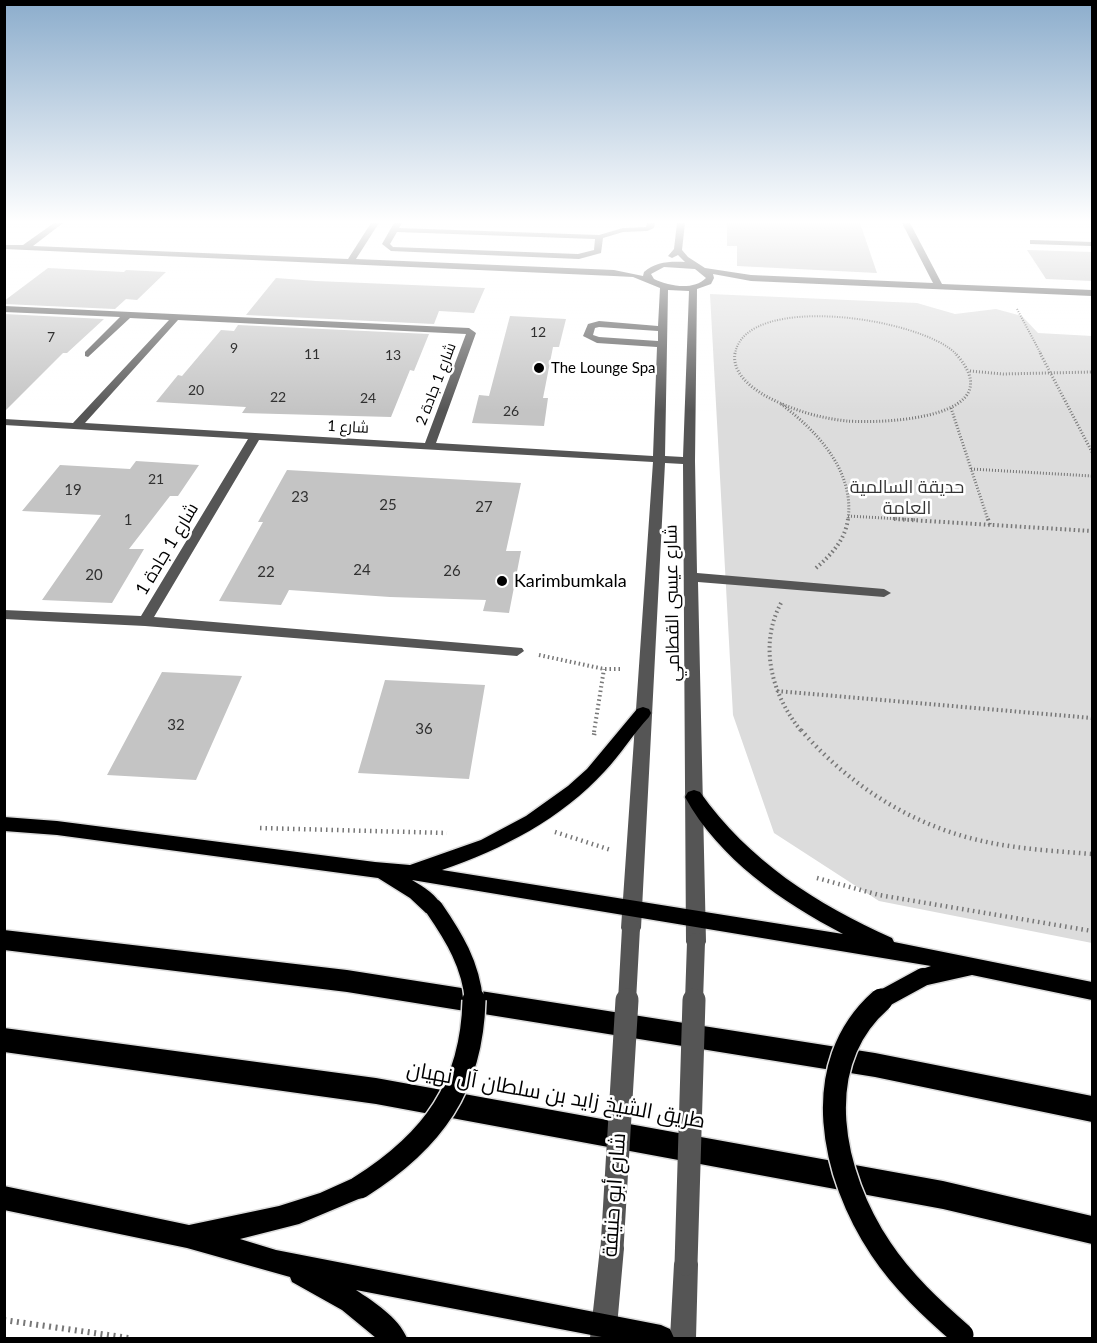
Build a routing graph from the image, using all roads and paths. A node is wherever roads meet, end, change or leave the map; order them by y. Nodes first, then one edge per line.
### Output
1 (661, 286) edge
2 (705, 286) edge
3 (931, 286) edge
4 (939, 286) joint
5 (664, 287) junction
6 (697, 287) junction
7 (1007, 290) junction
8 (1092, 293) edge
9 (4, 309) edge
10 (128, 314) junction
11 (176, 317) junction
12 (663, 329) junction
13 (663, 344) junction
14 (88, 354) dead end
15 (970, 371) junction
16 (1092, 372) edge
17 (1051, 373) junction
18 (781, 404) junction
19 (951, 408) junction
20 (4, 422) edge
21 (76, 426) junction
22 (256, 436) junction
23 (429, 446) junction
24 (1092, 452) edge
25 (659, 459) junction
26 (689, 461) junction
27 (971, 469) junction
28 (1092, 476) edge
29 (848, 516) junction
30 (990, 525) junction
31 (1092, 531) edge
32 (691, 577) junction
33 (796, 586) junction
34 (884, 593) dead end
35 (4, 614) edge
36 (145, 621) junction
37 (518, 651) joint
38 (604, 669) junction
39 (646, 669) junction
40 (776, 691) junction
41 (643, 713) junction
42 (1092, 718) edge
43 (589, 745) dead end
44 (694, 797) junction
45 (4, 824) edge
46 (529, 824) junction
47 (255, 828) dead end
48 (454, 833) dead end
49 (1092, 854) edge
50 (634, 857) junction
51 (375, 870) junction
52 (409, 872) junction
53 (814, 876) dead end
54 (631, 918) junction
55 (695, 918) junction
56 (1092, 931) edge
57 (4, 940) edge
58 (904, 952) junction
59 (976, 967) junction
60 (1092, 991) edge
61 (4, 1040) edge
62 (1092, 1109) edge
63 (4, 1198) edge
64 (1092, 1230) edge
65 (187, 1236) junction
66 (276, 1262) junction
67 (4, 1320) edge
68 (603, 1332) edge
69 (964, 1337) edge
70 (129, 1338) edge
71 (394, 1338) edge
72 (661, 1338) edge
73 (682, 1338) edge

1 - 5 street
2 - 6 street
3 - 4 street
4 - 7 street
5 - 6 street
5 - 12 street, شارع عيسى القطامي
6 - 26 street, شارع عيسى القطامي
7 - 8 street
7 - 17 path
9 - 10 street, شارع 1 جادة 2
10 - 11 street, شارع 1 جادة 2
10 - 14 street
11 - 21 street
11 - 23 street, شارع 1 جادة 2
12 - 13 street, شارع عيسى القطامي
12 - 13 street
13 - 25 street, شارع عيسى القطامي
15 - 17 path
15 - 18 path
15 - 19 path
16 - 17 path
17 - 24 path
18 - 19 path
18 - 29 path
19 - 27 path
20 - 21 street, شارع 1
21 - 22 street, شارع 1
22 - 23 street, شارع 1
22 - 36 street, شارع 1 جادة 1
23 - 25 street, شارع 1
25 - 26 street, شارع 1
25 - 39 street, شارع عيسى القطامي
26 - 32 street, شارع عيسى القطامي
27 - 28 path
27 - 30 path
29 - 30 path
29 - 33 path
30 - 31 path
32 - 33 street
32 - 44 street, شارع عيسى القطامي
33 - 34 street
33 - 40 path
35 - 36 street, شارع 1 جادة 1
36 - 37 street
37 - 38 path
38 - 39 path
38 - 43 path
39 - 41 street, شارع عيسى القطامي
40 - 42 path
40 - 49 path
41 - 46 main road
41 - 50 street, شارع عيسى القطامي
44 - 55 street, شارع عيسى القطامي
44 - 58 main road
45 - 51 main road
46 - 50 path
46 - 52 main road
47 - 48 path
50 - 54 street, شارع عيسى القطامي
51 - 52 main road
51 - 65 main road, bridge
52 - 54 main road
53 - 56 path
54 - 55 main road
54 - 68 street, شارع أبو حنيفة, bridge
55 - 58 main road
55 - 73 street, bridge
57 - 62 highway
58 - 59 main road
59 - 60 main road
59 - 69 main road, bridge
61 - 64 highway, طريق الشيخ زايد بن سلطان آل نهيان
63 - 65 main road
65 - 66 main road
66 - 68 main road
66 - 71 main road
67 - 70 path
68 - 72 main road

